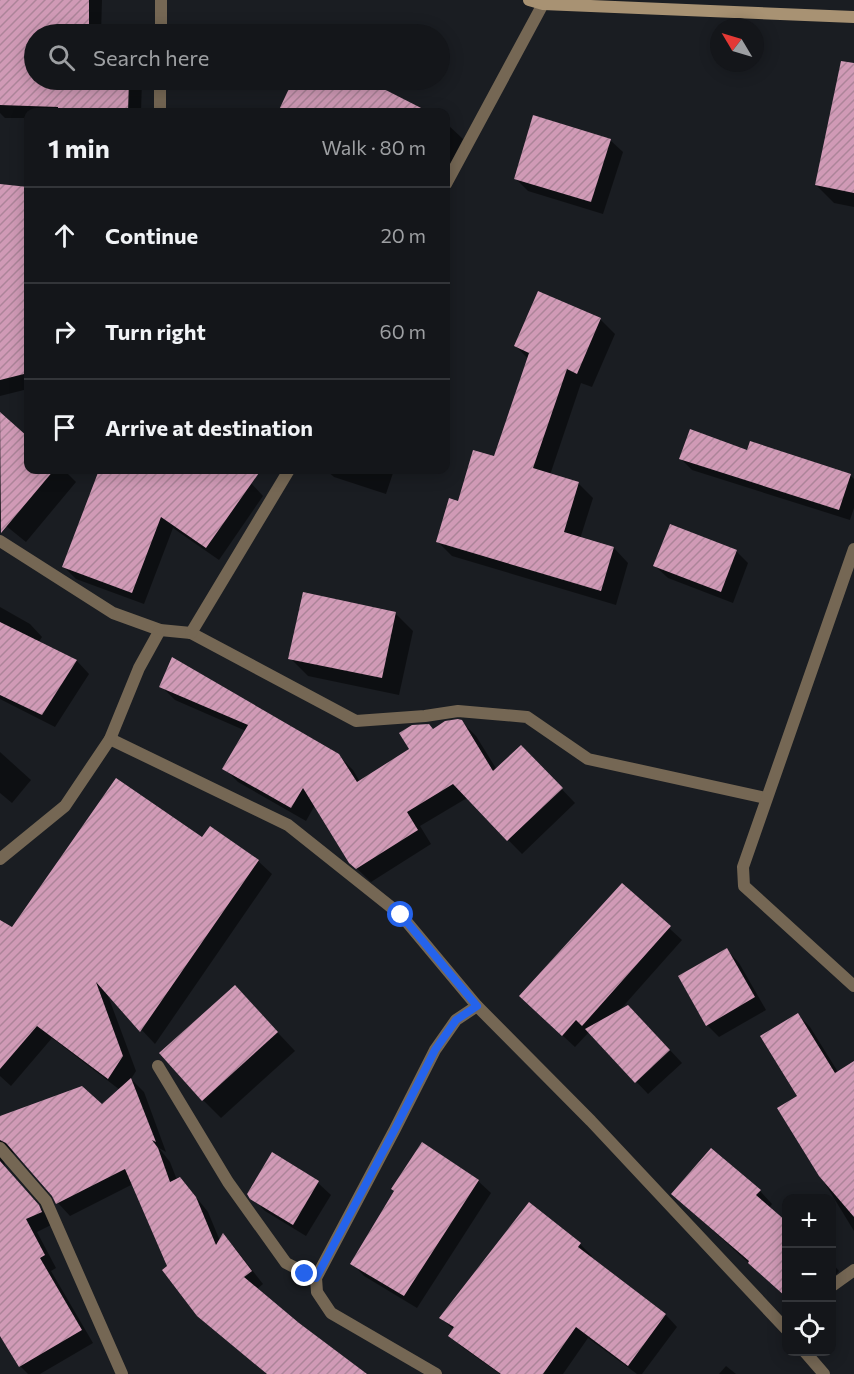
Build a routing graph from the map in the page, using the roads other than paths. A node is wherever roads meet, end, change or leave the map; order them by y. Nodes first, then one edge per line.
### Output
1 (161, 0) edge
2 (529, 0) edge
3 (543, 4) junction
4 (854, 17) edge
5 (161, 24) edge
6 (160, 90) edge
7 (160, 108) edge
8 (450, 177) edge
9 (287, 474) edge
10 (0, 541) edge
11 (854, 549) edge
12 (160, 630) junction
13 (191, 633) junction
14 (110, 739) junction
15 (766, 798) junction
16 (0, 859) edge
17 (854, 986) edge
18 (477, 1006) junction
19 (158, 1066) dead end
20 (0, 1148) edge
21 (854, 1270) edge
22 (316, 1278) junction
23 (836, 1283) edge
24 (782, 1321) edge
25 (808, 1356) edge
26 (122, 1374) edge
27 (436, 1374) edge
28 (824, 1374) edge

1 - 5 street
2 - 3 street
3 - 4 street
3 - 8 street
6 - 7 street
9 - 13 street
10 - 12 street
11 - 15 street
12 - 13 street
12 - 14 street
13 - 15 street
14 - 16 street
14 - 18 street
15 - 17 street
18 - 22 street
18 - 24 street
19 - 22 street
20 - 26 street
21 - 23 street
22 - 27 street
25 - 28 street

